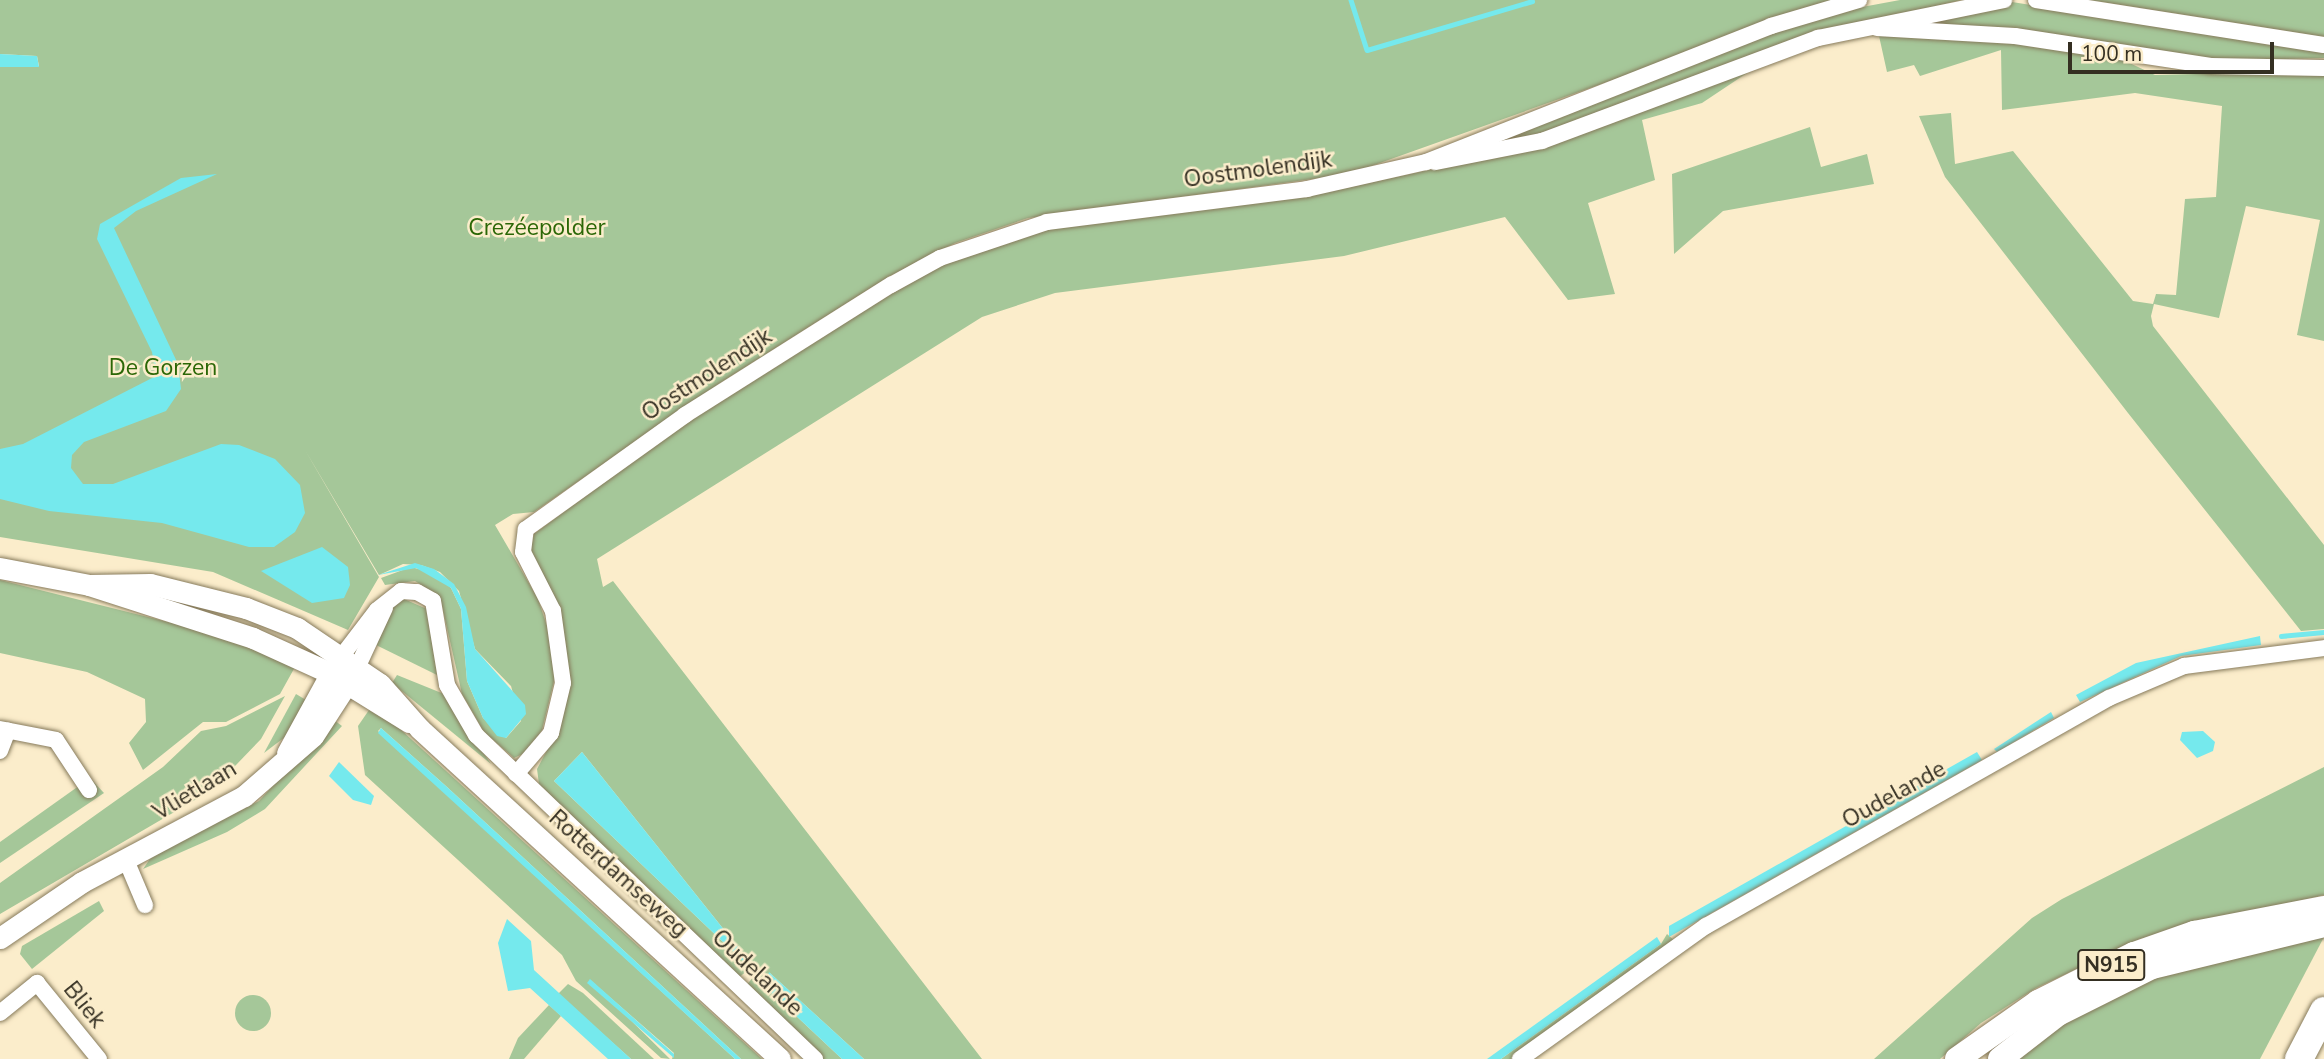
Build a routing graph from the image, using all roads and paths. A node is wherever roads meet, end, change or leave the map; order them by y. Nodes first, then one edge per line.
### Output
1 (1859, 0) edge
2 (2004, 0) edge
3 (2036, 0) edge
4 (1871, 26) junction
5 (2324, 45) edge
6 (2324, 68) edge
7 (1426, 162) junction
8 (0, 568) edge
9 (2324, 648) edge
10 (344, 671) junction
11 (4, 730) edge
12 (0, 751) edge
13 (516, 774) junction
14 (89, 790) dead end
15 (126, 860) junction
16 (145, 905) dead end
17 (2324, 908) edge
18 (2278, 925) junction
19 (2324, 925) edge
20 (0, 938) edge
21 (2324, 1011) edge
22 (0, 1013) edge
23 (99, 1059) edge
24 (780, 1059) edge
25 (816, 1059) edge
26 (1520, 1059) edge
27 (1957, 1059) edge
28 (2000, 1059) edge
29 (2299, 1059) edge

1 - 7 street, Oostmolendijk
2 - 4 street, Oostmolendijk
3 - 5 street
4 - 6 street, Oostmolendijk
4 - 7 street, Oostmolendijk
7 - 13 street, Oostmolendijk
8 - 10 main road, Rotterdamseweg
9 - 26 street, Oudelande
10 - 13 street
10 - 15 main road, Vlietlaan
10 - 24 main road, Rotterdamseweg
11 - 12 street
11 - 14 street
13 - 25 street, Oudelande
15 - 16 street
15 - 20 main road, Vlietlaan
17 - 18 main road, N915
18 - 19 main road, N915
18 - 27 main road, N915
18 - 28 main road, N915
21 - 29 highway
22 - 23 street, Bliek

